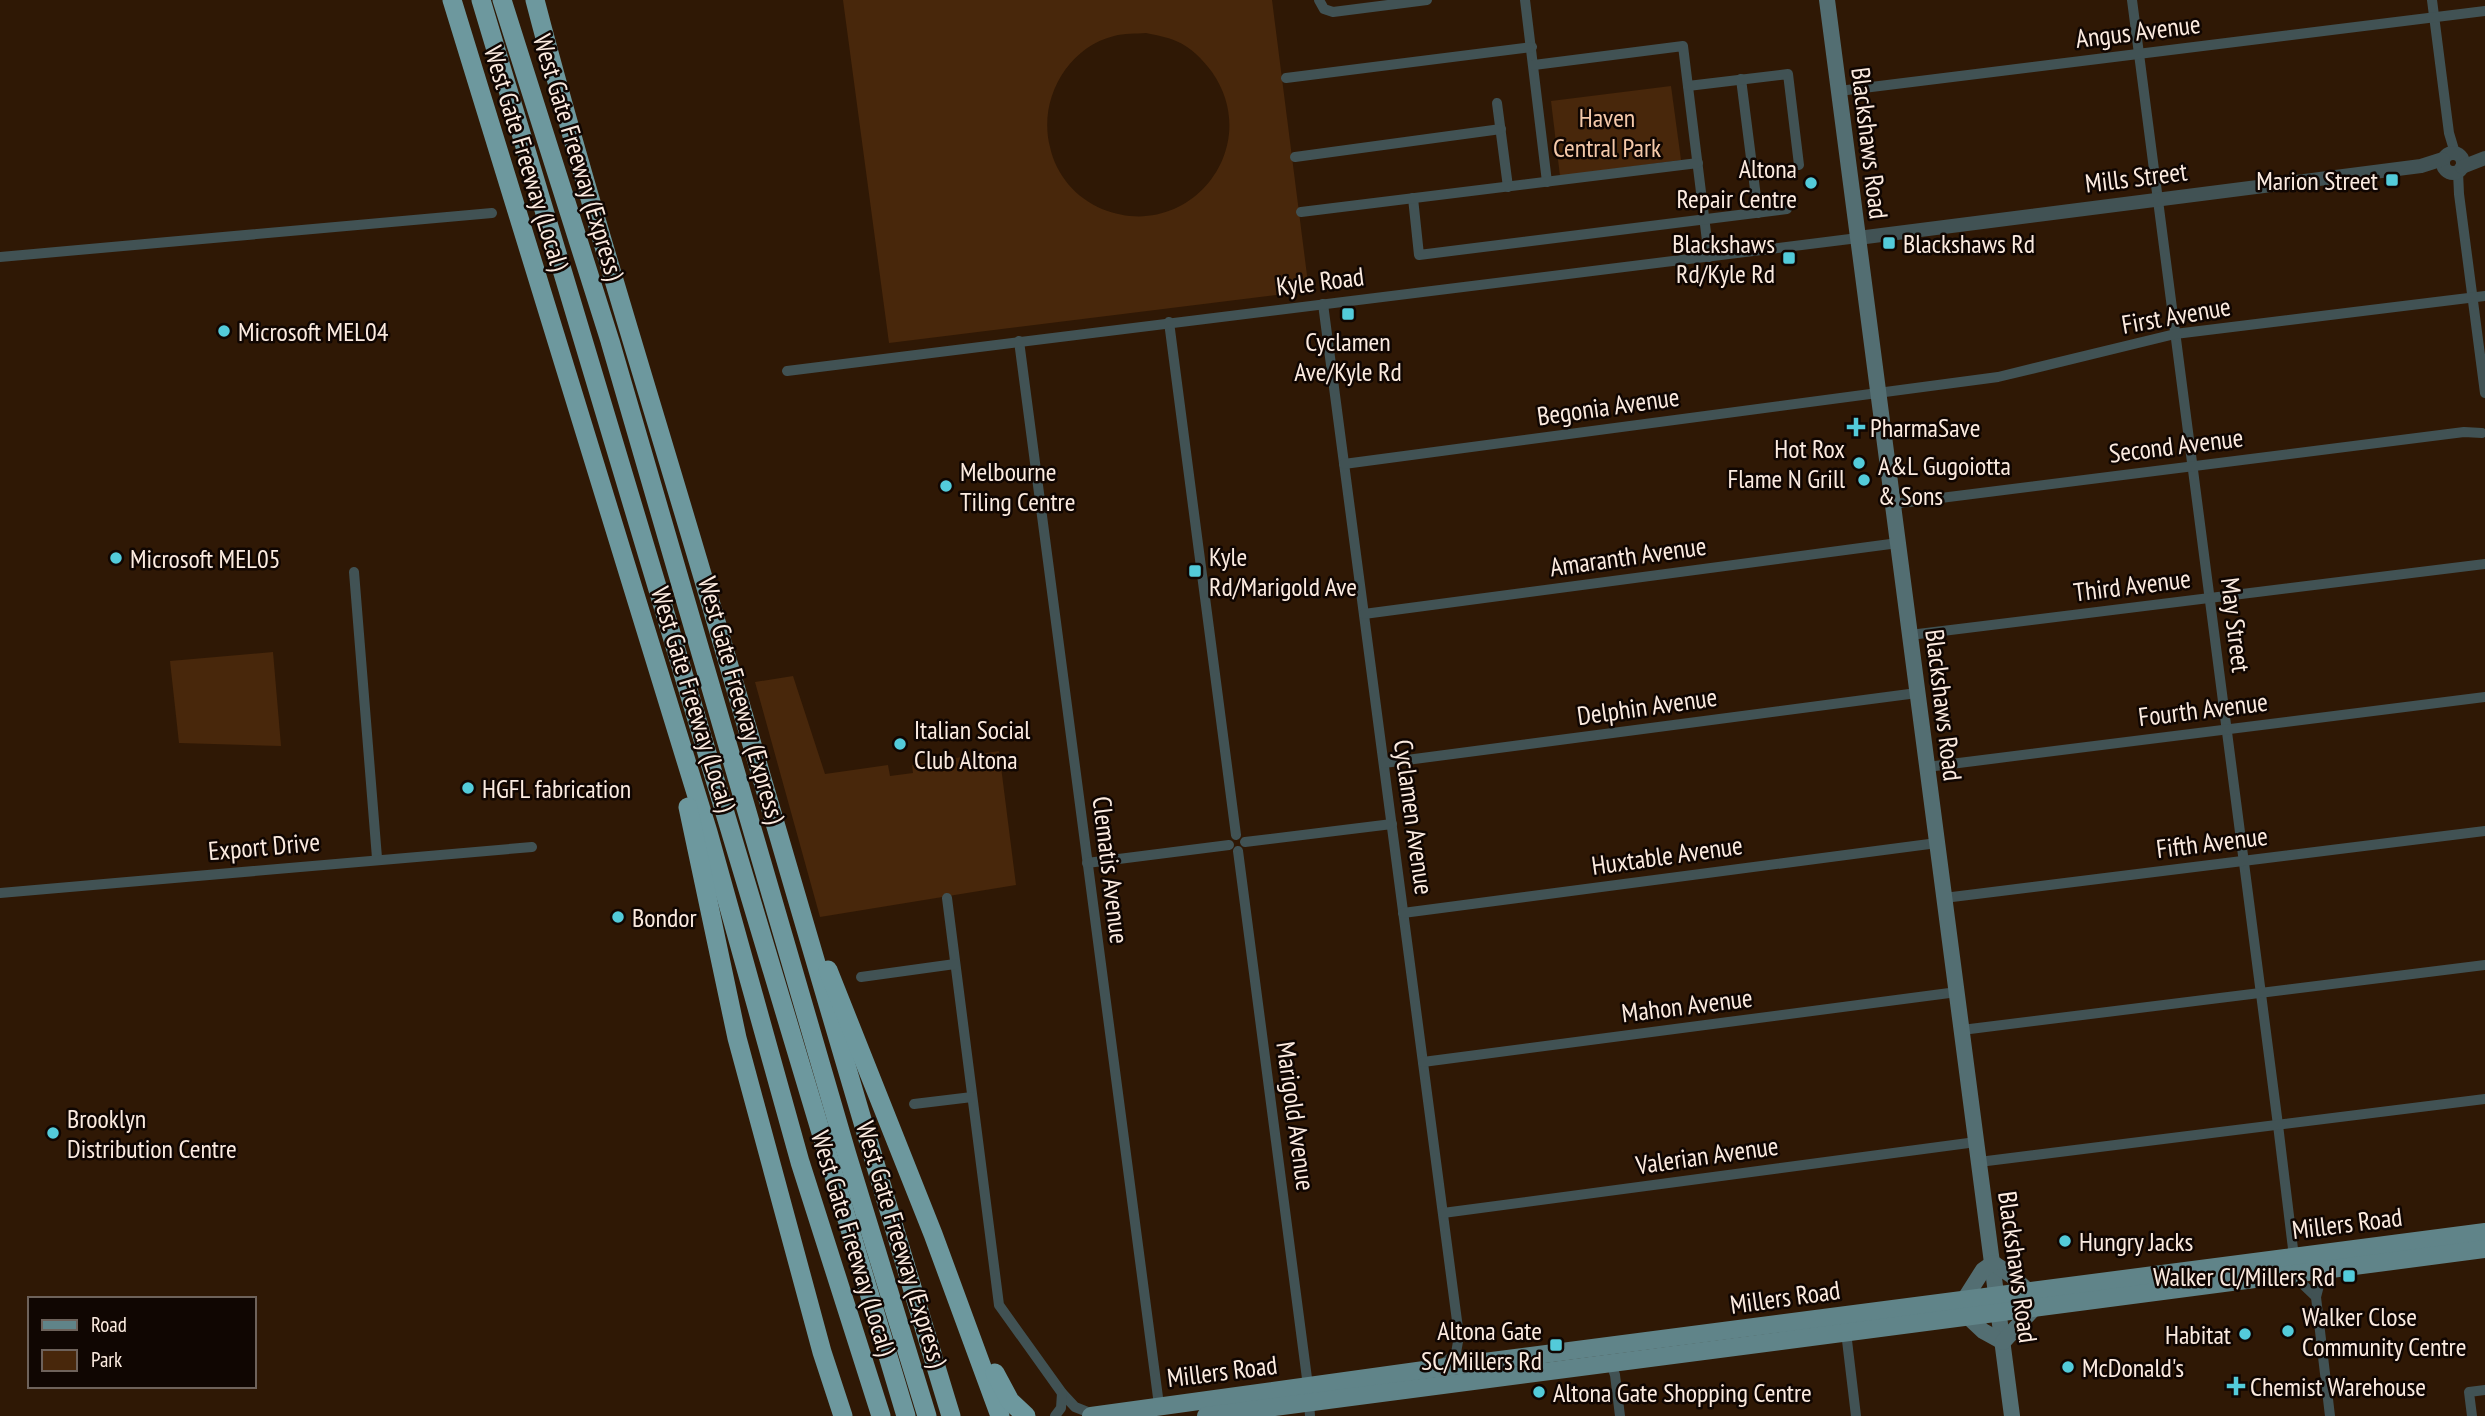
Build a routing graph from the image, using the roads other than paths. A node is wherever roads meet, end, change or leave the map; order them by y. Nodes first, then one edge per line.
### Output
1 (452, 0) edge
2 (481, 0) edge
3 (502, 0) edge
4 (532, 0) edge
5 (1319, 0) edge
6 (1427, 0) edge
7 (1525, 0) edge
8 (1827, 0) edge
9 (2132, 0) edge
10 (2432, 0) edge
11 (2485, 12) edge
12 (2434, 18) junction
13 (1531, 47) junction
14 (2139, 54) junction
15 (1534, 65) junction
16 (1286, 79) dead end
17 (1741, 79) junction
18 (1688, 86) junction
19 (1839, 91) junction
20 (1497, 103) dead end
21 (1501, 129) junction
22 (1295, 157) dead end
23 (2485, 158) edge
24 (1698, 163) junction
25 (2453, 163) junction
26 (1799, 166) dead end
27 (1547, 182) junction
28 (1508, 187) junction
29 (1413, 198) junction
30 (2157, 199) junction
31 (1787, 209) dead end
32 (1301, 212) dead end
33 (492, 213) dead end
34 (1758, 213) junction
35 (1705, 220) junction
36 (1858, 238) junction
37 (0, 257) edge
38 (1709, 257) junction
39 (2485, 296) edge
40 (2472, 298) junction
41 (1323, 304) junction
42 (1169, 322) junction
43 (2175, 334) junction
44 (1019, 341) junction
45 (787, 371) dead end
46 (1878, 393) junction
47 (2485, 393) edge
48 (2484, 428) edge
49 (1344, 464) junction
50 (2192, 466) junction
51 (1892, 504) junction
52 (1898, 543) junction
53 (2485, 564) edge
54 (354, 572) dead end
55 (2210, 598) junction
56 (1364, 614) junction
57 (1910, 635) junction
58 (649, 646) junction
59 (1917, 693) junction
60 (2485, 697) edge
61 (2227, 729) junction
62 (1384, 763) junction
63 (1927, 767) junction
64 (1392, 824) junction
65 (2485, 831) edge
66 (1237, 843) junction
67 (1937, 843) junction
68 (532, 847) dead end
69 (377, 858) junction
70 (2244, 861) junction
71 (1087, 863) junction
72 (787, 868) junction
73 (0, 893) edge
74 (947, 898) dead end
75 (1944, 898) junction
76 (1404, 913) junction
77 (955, 964) junction
78 (2485, 965) edge
79 (861, 976) dead end
80 (1956, 992) junction
81 (2261, 993) junction
82 (1962, 1030) junction
83 (1423, 1062) junction
84 (972, 1097) junction
85 (2485, 1099) edge
86 (914, 1104) dead end
87 (2278, 1125) junction
88 (1976, 1142) junction
89 (1979, 1162) junction
90 (1443, 1213) junction
91 (2485, 1232) edge
92 (933, 1234) junction
93 (2485, 1249) edge
94 (1993, 1263) junction
95 (2297, 1268) junction
96 (2323, 1270) junction
97 (2316, 1297) junction
98 (2032, 1299) junction
99 (1998, 1303) junction
100 (1965, 1307) junction
101 (1846, 1332) junction
102 (1459, 1336) junction
103 (2003, 1342) junction
104 (1577, 1351) junction
105 (1494, 1361) junction
106 (1611, 1362) junction
107 (1437, 1368) junction
108 (2485, 1390) edge
109 (1062, 1393) junction
110 (1309, 1401) edge
111 (1159, 1405) junction
112 (1274, 1411) edge
113 (1093, 1415) edge
114 (843, 1416) edge
115 (881, 1416) edge
116 (906, 1416) edge
117 (927, 1416) edge
118 (951, 1416) edge
119 (1000, 1416) edge
120 (1026, 1416) edge
121 (1055, 1416) edge
122 (1206, 1416) edge
123 (1620, 1416) edge
124 (1857, 1416) edge
125 (2012, 1416) edge
126 (2330, 1416) edge
127 (2472, 1416) edge

1 - 58 highway, West Gate Freeway (Local)
2 - 116 highway, West Gate Freeway (Express)
3 - 117 highway, West Gate Freeway (Express)
4 - 72 highway, West Gate Freeway (Local)
5 - 6 street
7 - 13 street
8 - 19 main road, Blackshaws Road
9 - 14 street, May Street
10 - 12 street
11 - 12 street, Angus Avenue
12 - 14 street, Angus Avenue
12 - 25 street
13 - 15 street
13 - 16 street
14 - 19 street, Angus Avenue
14 - 30 street, May Street
15 - 18 street
15 - 27 street
17 - 18 street
17 - 26 street
17 - 34 street
18 - 24 street
19 - 36 main road, Blackshaws Road
20 - 21 street
21 - 22 street
21 - 28 street
23 - 25 street, Mills Street
24 - 27 street
24 - 35 street
25 - 30 street, Mills Street
25 - 40 street
27 - 28 street
28 - 29 street
29 - 32 street
29 - 35 street
30 - 36 street, Mills Street
30 - 43 street, May Street
31 - 34 street
33 - 37 street
34 - 35 street
35 - 38 street
36 - 38 street, Kyle Road
36 - 46 main road, Blackshaws Road
38 - 41 street, Kyle Road
39 - 40 street, First Avenue
40 - 43 street, First Avenue
40 - 47 street
41 - 42 street, Kyle Road
41 - 49 street, Cyclamen Avenue
42 - 44 street, Kyle Road
42 - 66 street, Marigold Avenue
43 - 46 street, First Avenue
43 - 50 street, May Street
44 - 45 street, Kyle Road
44 - 71 street, Clematis Avenue
46 - 49 street, Begonia Avenue
46 - 51 main road, Blackshaws Road
48 - 50 street, Second Avenue
49 - 56 street, Cyclamen Avenue
50 - 51 street, Second Avenue
50 - 55 street, May Street
51 - 52 main road, Blackshaws Road
52 - 56 street, Amaranth Avenue
52 - 57 main road, Blackshaws Road
53 - 55 street, Third Avenue
54 - 69 street
55 - 57 street, Third Avenue
55 - 61 street, May Street
56 - 62 street, Cyclamen Avenue
57 - 59 main road, Blackshaws Road
58 - 114 highway
58 - 115 highway, West Gate Freeway (Local)
59 - 62 street, Delphin Avenue
59 - 63 main road, Blackshaws Road
60 - 61 street, Fourth Avenue
61 - 63 street, Fourth Avenue
61 - 70 street, May Street
62 - 64 street, Cyclamen Avenue
63 - 67 main road, Blackshaws Road
64 - 66 street
64 - 76 street, Cyclamen Avenue
65 - 70 street, Fifth Avenue
66 - 71 street
66 - 110 street, Marigold Avenue
67 - 75 main road, Blackshaws Road
67 - 76 street, Huxtable Avenue
68 - 69 street, Export Drive
69 - 73 street, Export Drive
70 - 75 street, Fifth Avenue
70 - 81 street, May Street
71 - 111 street, Clematis Avenue
72 - 92 highway
72 - 118 highway, West Gate Freeway (Local)
74 - 77 street
75 - 80 main road, Blackshaws Road
76 - 83 street, Cyclamen Avenue
77 - 79 street
77 - 84 street
78 - 81 street
80 - 82 main road, Blackshaws Road
80 - 83 street, Mahon Avenue
81 - 82 street
81 - 87 street, May Street
82 - 88 main road, Blackshaws Road
83 - 90 street, Cyclamen Avenue
84 - 86 street
84 - 109 street
85 - 87 street
87 - 89 street
87 - 95 street, May Street
88 - 89 main road, Blackshaws Road
88 - 90 street, Valerian Avenue
89 - 94 main road, Blackshaws Road
90 - 102 street, Cyclamen Avenue
91 - 95 main road, Millers Road
92 - 119 highway
92 - 120 highway
93 - 96 main road, Millers Road
94 - 98 main road
94 - 99 main road, Blackshaws Road
94 - 100 main road
95 - 96 main road, Millers Road
95 - 97 street
95 - 98 main road, Millers Road
96 - 97 street
97 - 126 street
98 - 99 main road, Millers Road
98 - 103 main road
99 - 100 main road, Millers Road
99 - 103 main road, Blackshaws Road
100 - 101 main road, Millers Road
100 - 103 main road
100 - 104 main road, Millers Road
101 - 106 main road, Millers Road
101 - 124 street
102 - 105 street
102 - 107 street
103 - 125 main road, Blackshaws Road
104 - 105 main road, Millers Road
104 - 106 street
105 - 107 main road, Millers Road
106 - 110 main road, Millers Road
106 - 123 street
107 - 110 main road, Millers Road
108 - 127 street
109 - 113 street
109 - 121 street
110 - 111 main road, Millers Road
110 - 112 main road, Millers Road
111 - 113 main road, Millers Road
112 - 122 main road, Millers Road

